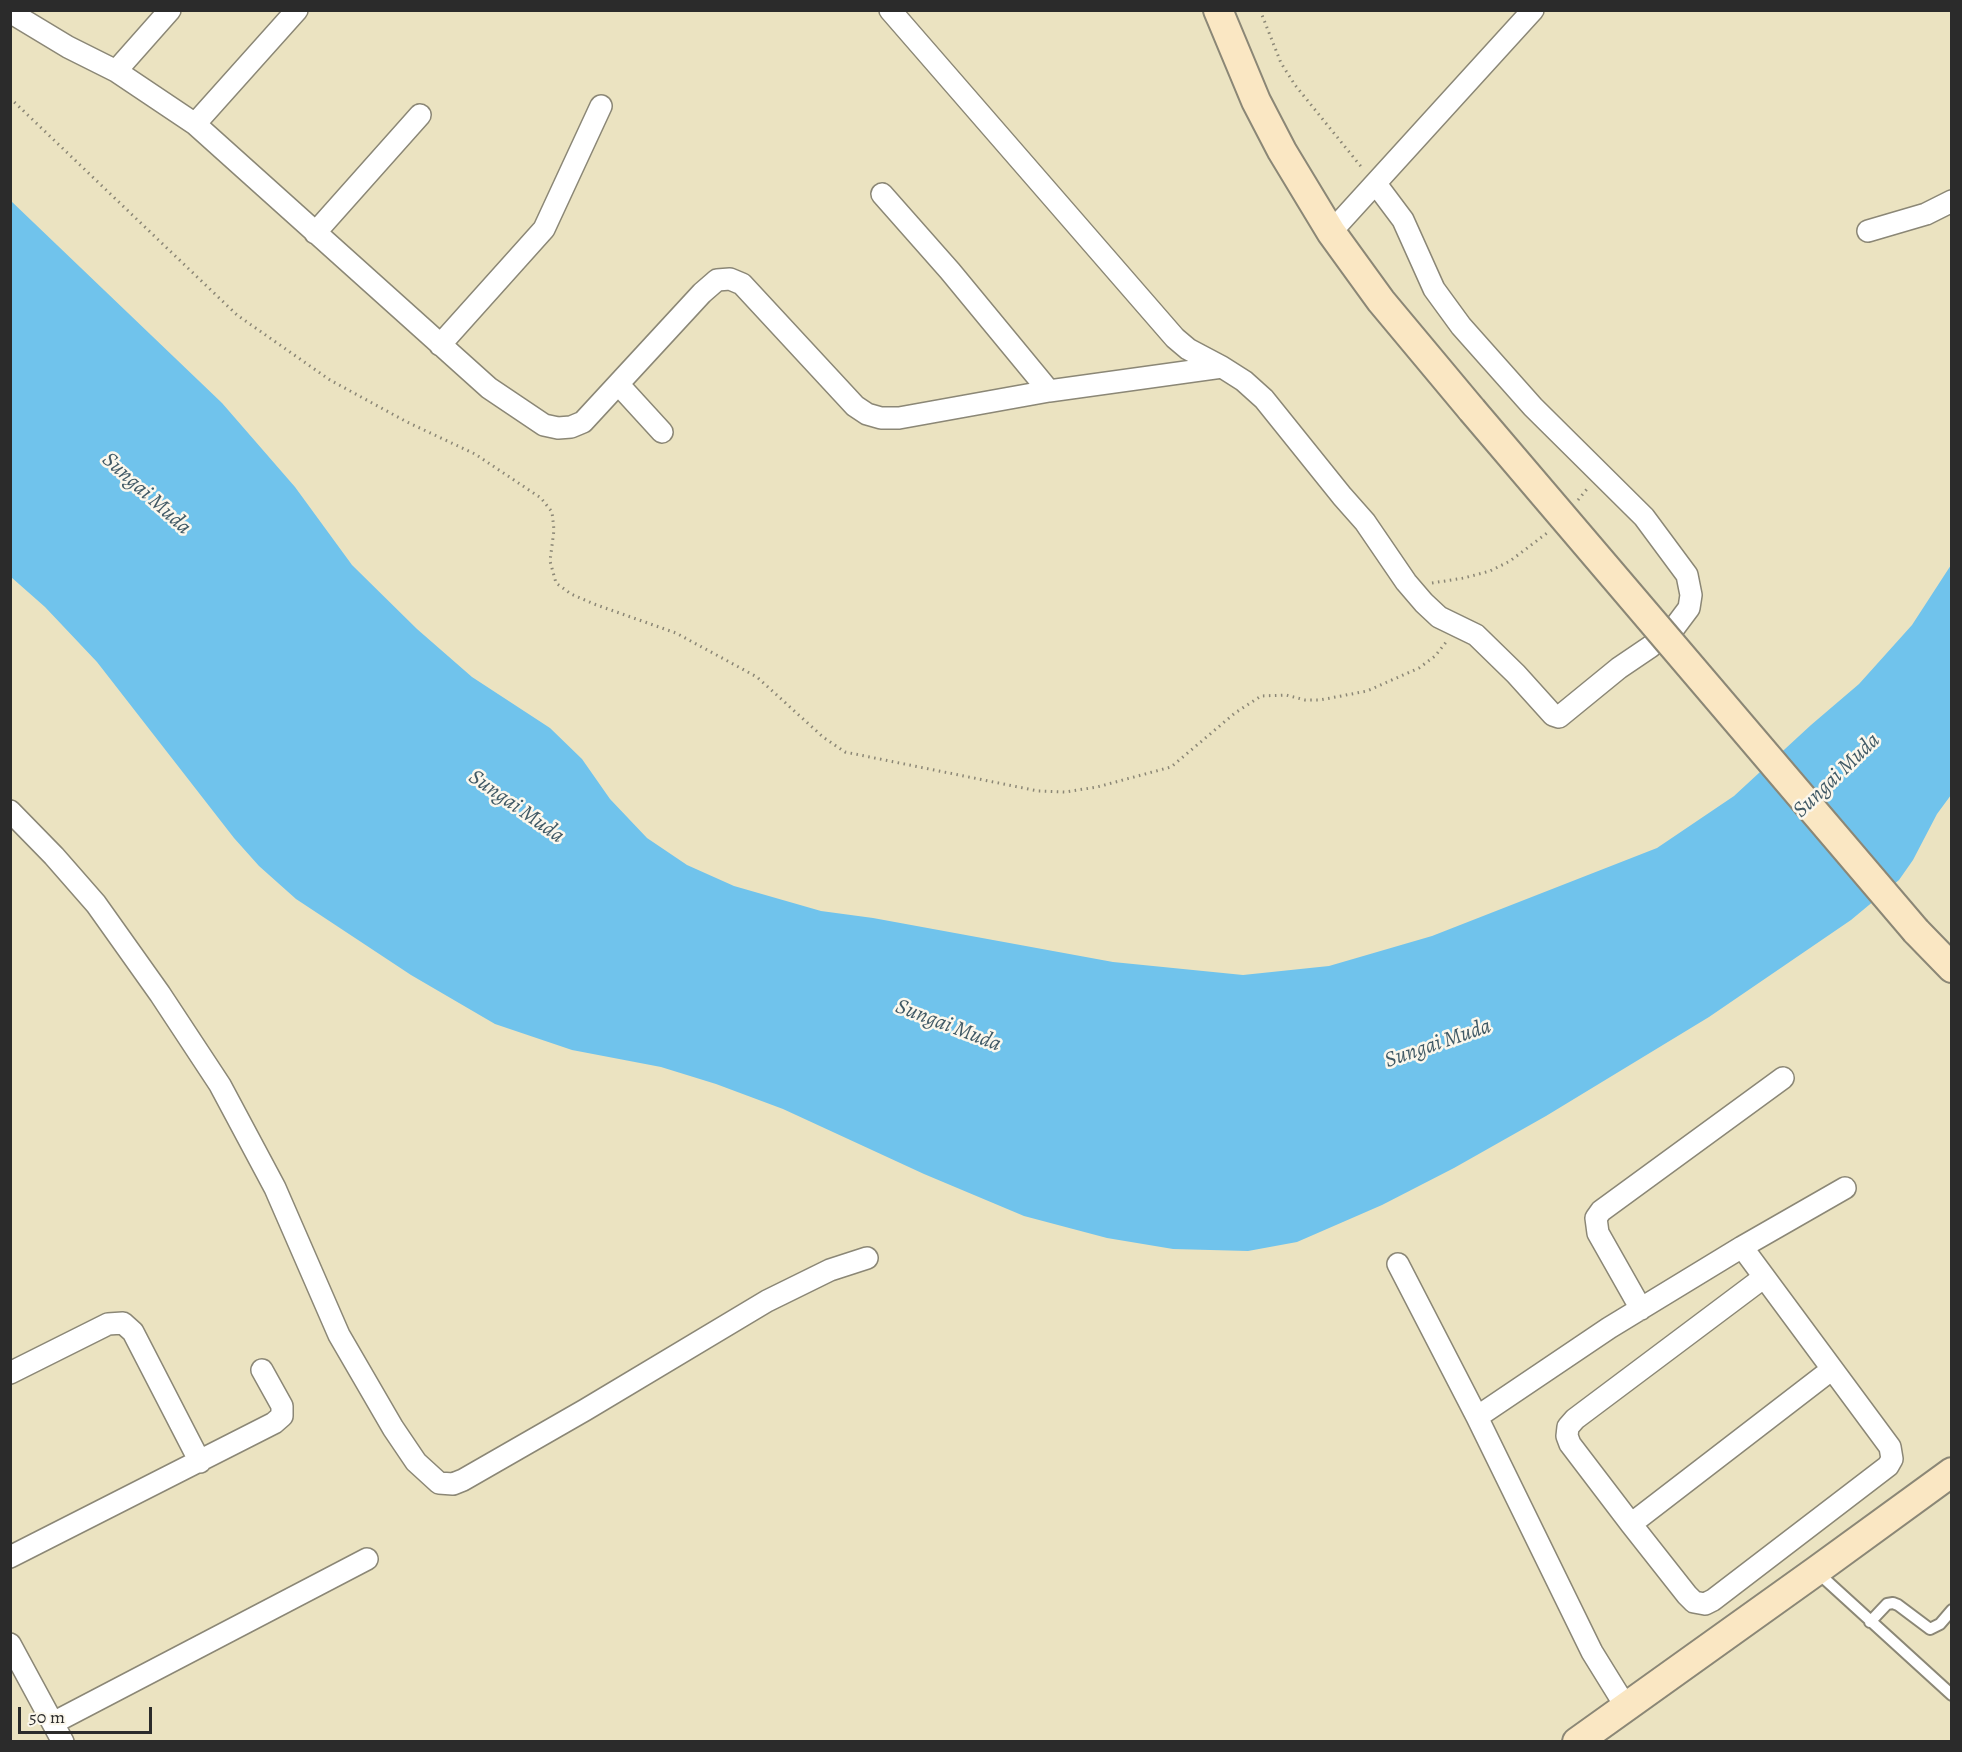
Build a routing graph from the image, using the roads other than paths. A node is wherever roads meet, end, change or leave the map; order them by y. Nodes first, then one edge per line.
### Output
1 (170, 10) edge
2 (297, 10) edge
3 (890, 10) edge
4 (1218, 10) edge
5 (1533, 10) edge
6 (10, 12) edge
7 (116, 71) junction
8 (602, 106) dead end
9 (420, 115) dead end
10 (195, 124) junction
11 (1376, 184) junction
12 (882, 194) dead end
13 (1952, 201) edge
14 (1868, 231) dead end
15 (1330, 232) junction
16 (315, 233) junction
17 (440, 345) junction
18 (1222, 367) junction
19 (619, 385) junction
20 (1049, 391) junction
21 (662, 432) dead end
22 (10, 811) edge
23 (1952, 968) edge
24 (1783, 1078) dead end
25 (1845, 1188) dead end
26 (1742, 1247) junction
27 (867, 1258) dead end
28 (1398, 1264) dead end
29 (1763, 1278) junction
30 (1641, 1309) junction
31 (262, 1370) dead end
32 (1831, 1370) junction
33 (10, 1373) edge
34 (1477, 1417) junction
35 (200, 1462) junction
36 (1952, 1472) edge
37 (1631, 1524) junction
38 (10, 1557) edge
39 (367, 1559) dead end
40 (1816, 1571) junction
41 (1952, 1610) edge
42 (1870, 1622) junction
43 (10, 1644) edge
44 (1952, 1695) edge
45 (1626, 1707) junction
46 (58, 1732) edge
47 (1577, 1742) edge

1 - 7 street
2 - 10 street
3 - 18 street
4 - 15 main road
5 - 11 street
6 - 7 street
7 - 10 street
8 - 17 street
9 - 16 street
10 - 16 street
11 - 15 street
11 - 18 street
12 - 20 street
13 - 14 street
15 - 23 main road, bridge
16 - 17 street
17 - 19 street
18 - 20 street
19 - 20 street
19 - 21 street
22 - 27 street
24 - 30 street
25 - 26 street
26 - 29 street
26 - 30 street
28 - 34 street
29 - 32 street
29 - 37 street
30 - 34 street
31 - 35 street
32 - 37 street
32 - 37 street
33 - 35 street
34 - 45 street
35 - 38 street
36 - 40 main road
39 - 46 street
40 - 42 lane
40 - 45 main road
41 - 42 lane
42 - 44 lane
43 - 46 street
45 - 47 main road

